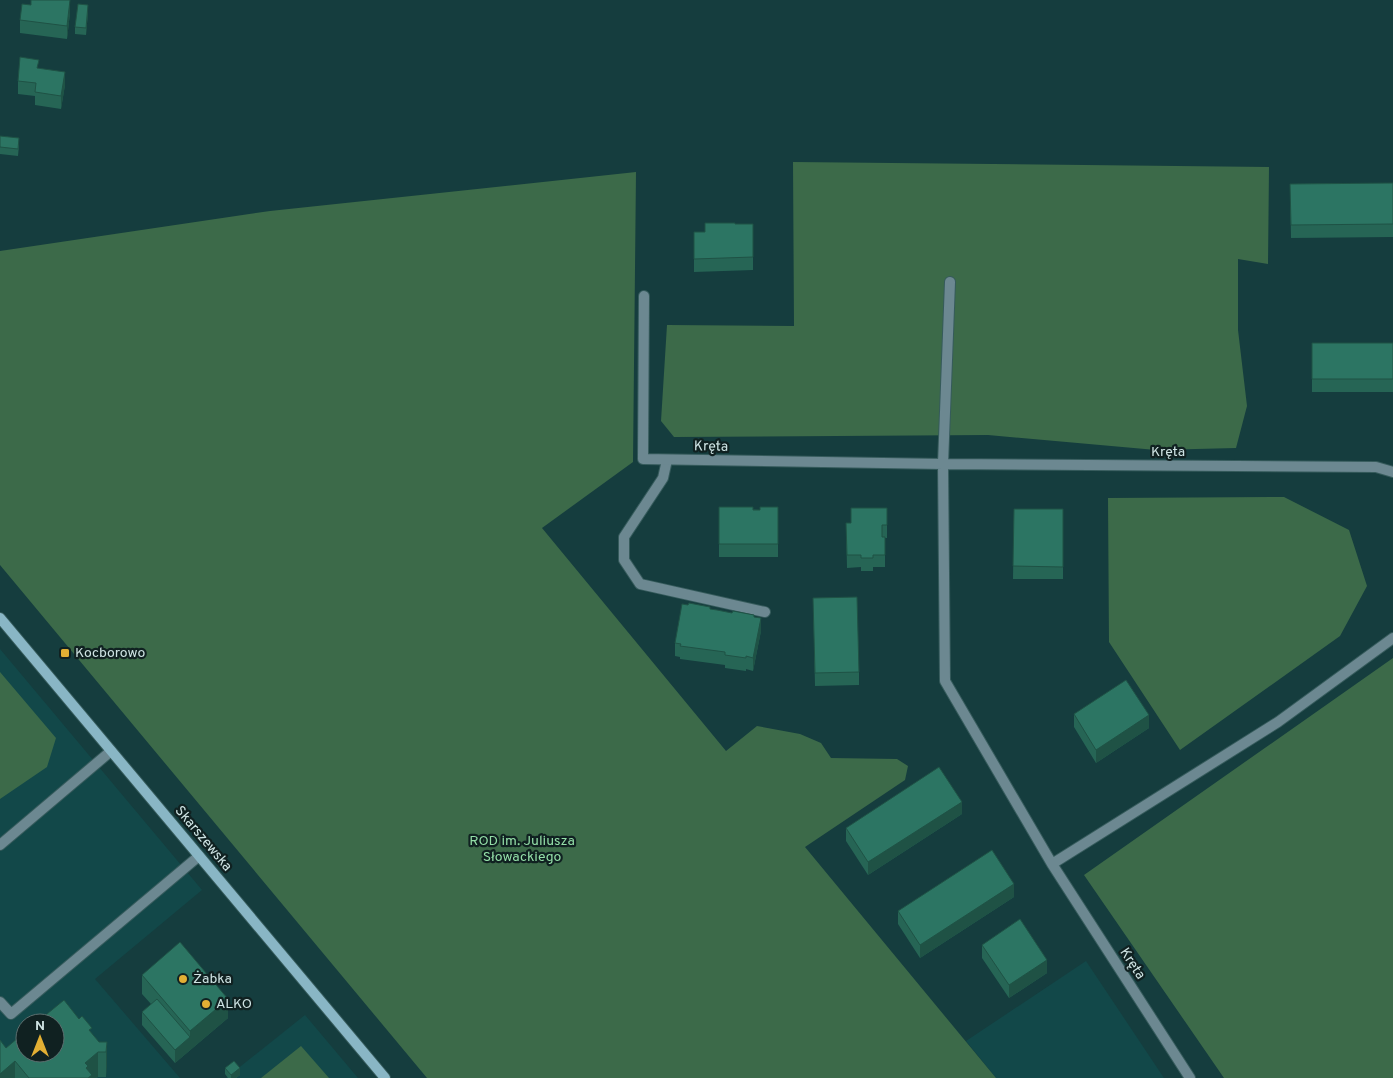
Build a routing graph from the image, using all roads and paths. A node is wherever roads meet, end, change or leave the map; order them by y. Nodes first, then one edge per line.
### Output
1 (950, 282) dead end
2 (644, 296) dead end
3 (667, 460) junction
4 (943, 464) junction
5 (1393, 472) edge
6 (765, 612) dead end
7 (0, 618) edge
8 (1393, 638) edge
9 (111, 751) junction
10 (0, 845) edge
11 (199, 856) junction
12 (1052, 864) junction
13 (0, 1002) edge
14 (385, 1078) edge
15 (1190, 1078) edge

1 - 4 street, Kręta
2 - 3 street, Kręta
3 - 4 street, Kręta
3 - 6 street
4 - 5 street, Kręta
4 - 12 street, Kręta
7 - 9 main road, Skarszewska
8 - 12 street
9 - 10 street
9 - 11 main road, Skarszewska
11 - 13 street
11 - 14 main road, Skarszewska
12 - 15 street, Kręta

